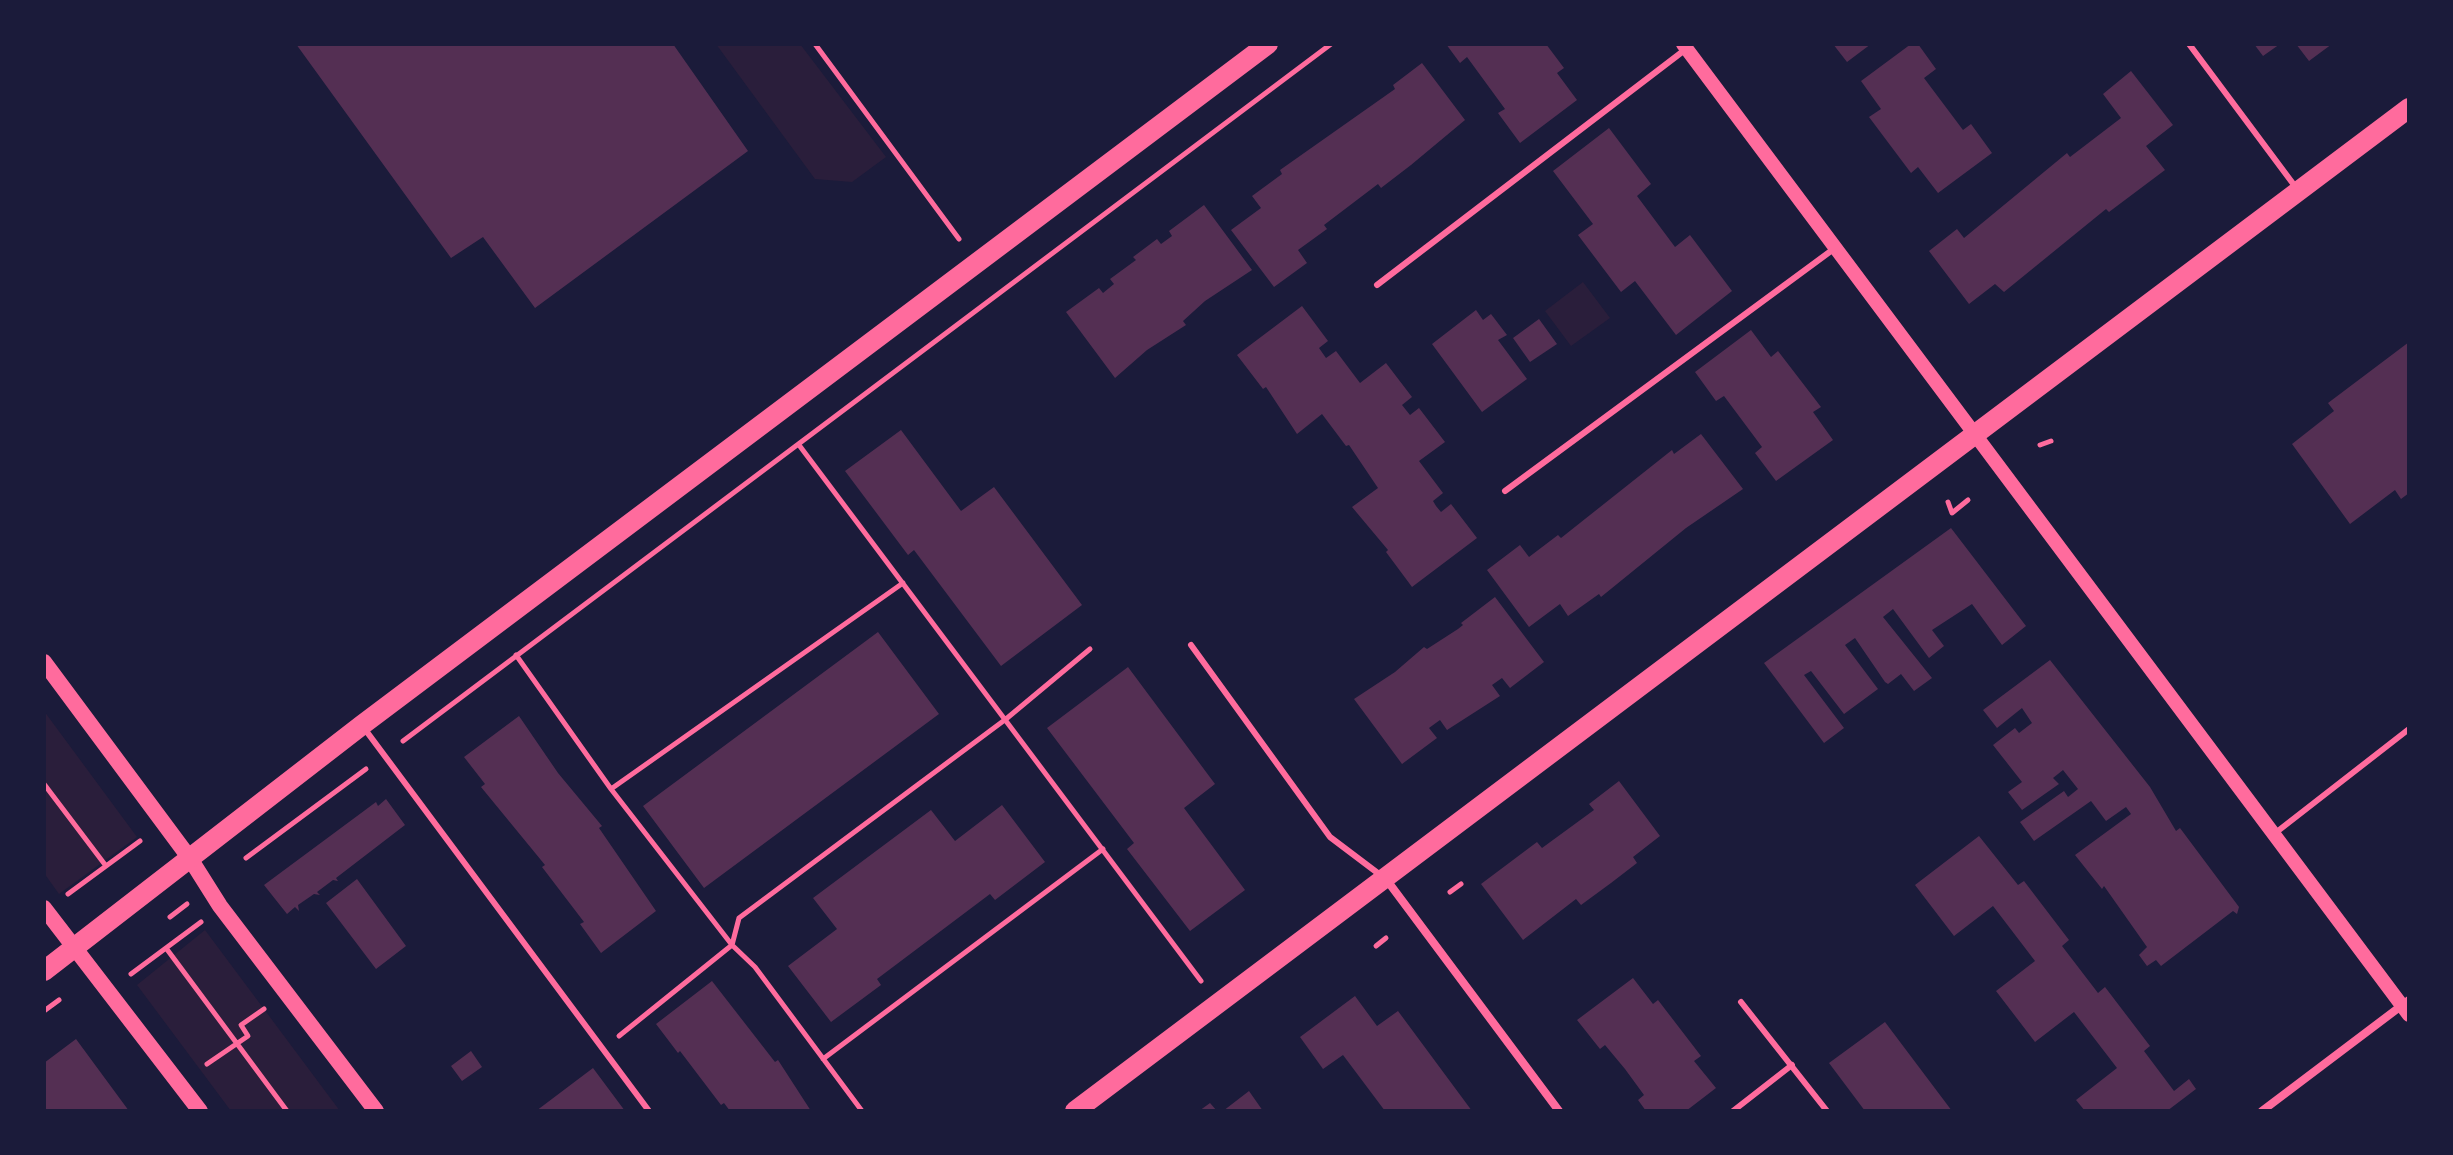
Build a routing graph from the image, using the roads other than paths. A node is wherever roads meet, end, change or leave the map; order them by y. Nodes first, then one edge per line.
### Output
1 (1268, 44) edge
2 (2189, 44) edge
3 (1684, 46) edge
4 (2409, 108) edge
5 (2298, 191) junction
6 (1835, 248) junction
7 (1377, 285) dead end
8 (1975, 435) junction
9 (1505, 491) dead end
10 (1191, 645) dead end
11 (44, 662) edge
12 (362, 725) junction
13 (2409, 729) edge
14 (2274, 834) junction
15 (191, 860) junction
16 (1386, 879) junction
17 (44, 908) edge
18 (75, 948) junction
19 (44, 971) edge
20 (1741, 1002) dead end
21 (2407, 1006) edge
22 (1792, 1065) junction
23 (200, 1111) edge
24 (376, 1111) edge
25 (649, 1111) edge
26 (1075, 1111) edge
27 (1559, 1111) edge
28 (1733, 1111) edge
29 (1827, 1111) edge
30 (2262, 1111) edge

1 - 12 main road
2 - 5 lane
3 - 6 street
3 - 7 lane
4 - 5 main road
5 - 8 main road
6 - 8 street
6 - 9 lane
8 - 14 street
8 - 16 main road
10 - 16 lane
11 - 15 main road
12 - 15 main road
12 - 25 lane
13 - 14 lane
14 - 21 street
15 - 18 main road
15 - 24 main road
16 - 26 main road
16 - 27 street
17 - 18 main road
18 - 19 main road
18 - 23 main road
20 - 22 lane
21 - 30 street
22 - 28 lane
22 - 29 lane

